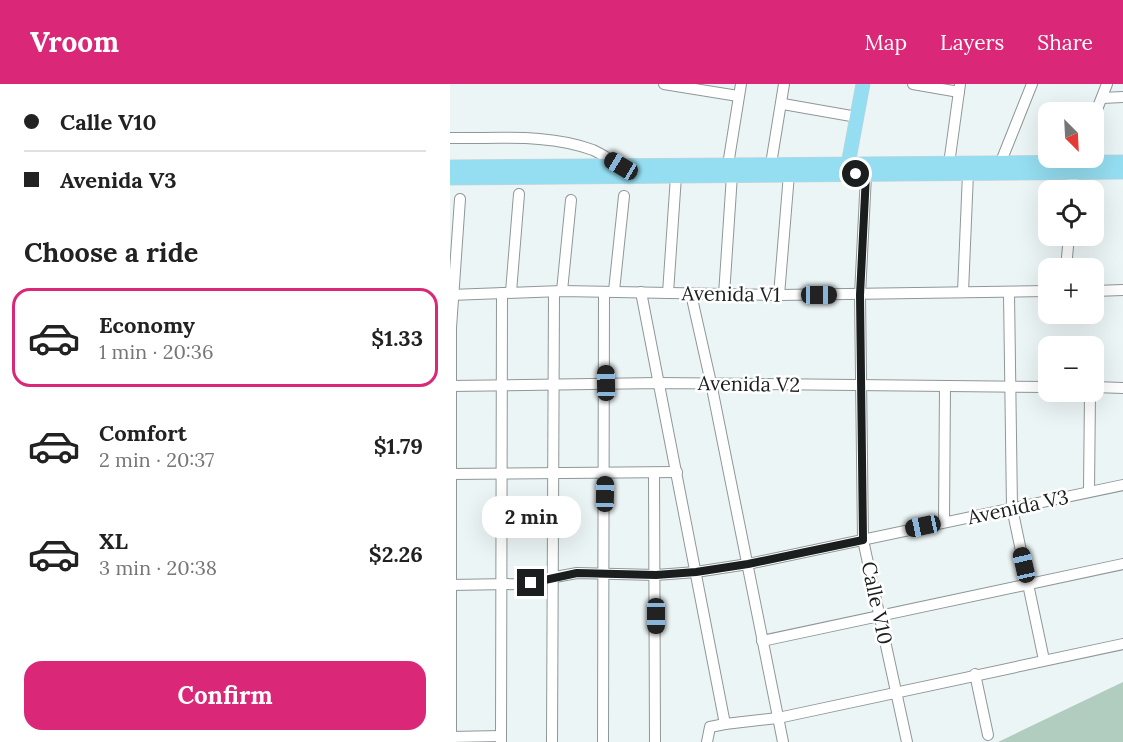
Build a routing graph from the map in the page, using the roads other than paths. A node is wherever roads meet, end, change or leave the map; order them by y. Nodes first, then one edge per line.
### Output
1 (664, 84) edge
2 (741, 84) edge
3 (784, 84) edge
4 (863, 84) edge
5 (872, 84) edge
6 (914, 84) edge
7 (1032, 84) edge
8 (1107, 84) edge
9 (959, 88) edge
10 (738, 96) junction
11 (1123, 97) edge
12 (1102, 98) junction
13 (1100, 102) edge
14 (783, 104) junction
15 (857, 117) junction
16 (450, 138) edge
17 (1123, 162) edge
18 (1104, 163) edge
19 (771, 164) junction
20 (948, 164) junction
21 (1000, 164) junction
22 (1038, 164) edge
23 (621, 166) junction
24 (450, 167) edge
25 (1038, 167) edge
26 (1098, 168) edge
27 (730, 170) junction
28 (855, 170) junction
29 (1123, 172) edge
30 (968, 173) junction
31 (789, 174) junction
32 (676, 176) junction
33 (450, 178) edge
34 (519, 194) dead end
35 (624, 196) dead end
36 (460, 199) dead end
37 (571, 200) dead end
38 (1123, 290) edge
39 (1038, 291) edge
40 (1104, 291) edge
41 (558, 292) junction
42 (609, 292) junction
43 (641, 292) junction
44 (963, 292) junction
45 (1009, 292) junction
46 (507, 293) junction
47 (668, 293) junction
48 (691, 294) junction
49 (452, 295) edge
50 (724, 295) junction
51 (778, 295) junction
52 (860, 295) junction
53 (658, 382) junction
54 (606, 383) junction
55 (711, 383) junction
56 (554, 384) junction
57 (502, 385) junction
58 (450, 386) edge
59 (862, 386) junction
60 (945, 386) junction
61 (1012, 386) junction
62 (1038, 387) edge
63 (1104, 387) edge
64 (1123, 388) edge
65 (1090, 402) edge
66 (677, 472) junction
67 (605, 473) junction
68 (654, 473) junction
69 (450, 474) edge
70 (502, 474) junction
71 (554, 474) junction
72 (1123, 484) edge
73 (1089, 491) junction
74 (1012, 508) junction
75 (944, 522) junction
76 (863, 540) junction
77 (748, 564) junction
78 (1123, 564) edge
79 (696, 572) junction
80 (604, 574) junction
81 (656, 575) junction
82 (554, 578) junction
83 (1029, 583) junction
84 (451, 585) edge
85 (502, 585) junction
86 (880, 616) junction
87 (762, 641) junction
88 (1123, 644) edge
89 (1044, 660) junction
90 (975, 674) junction
91 (896, 692) junction
92 (778, 718) junction
93 (725, 724) junction
94 (988, 735) dead end
95 (451, 738) edge
96 (501, 739) edge
97 (552, 742) edge
98 (603, 742) edge
99 (655, 742) edge
100 (707, 742) edge
101 (783, 742) edge
102 (907, 742) edge

1 - 10 street
2 - 10 street
3 - 14 street
4 - 15 main road
5 - 28 main road
6 - 9 street
7 - 21 street
8 - 12 street
9 - 20 street
10 - 27 street
11 - 12 street
12 - 13 street
14 - 15 street
14 - 19 street
15 - 28 main road
16 - 23 street
17 - 18 main road
19 - 27 main road
19 - 28 main road
20 - 21 main road
20 - 28 main road
21 - 22 main road
23 - 24 main road
23 - 27 main road
25 - 30 main road
26 - 29 main road
27 - 31 main road
27 - 32 main road
27 - 50 street
28 - 30 main road
28 - 31 main road
28 - 52 street, Calle V10
30 - 44 street
31 - 51 street
32 - 33 main road
32 - 47 street
34 - 46 street
35 - 42 street
36 - 49 street
37 - 41 street
38 - 40 street
39 - 45 street, Avenida V1
41 - 42 street, Avenida V1
41 - 46 street, Avenida V1
41 - 56 street
42 - 43 street, Avenida V1
42 - 54 street
43 - 47 street, Avenida V1
43 - 53 street
44 - 45 street, Avenida V1
44 - 52 street, Avenida V1
45 - 61 street
46 - 49 street, Avenida V1
46 - 57 street
47 - 48 street, Avenida V1
48 - 50 street, Avenida V1
48 - 55 street
49 - 58 street
50 - 51 street, Avenida V1
51 - 52 street, Avenida V1
52 - 59 street, Calle V10
53 - 54 street, Avenida V2
53 - 55 street, Avenida V2
53 - 66 street
54 - 56 street, Avenida V2
54 - 67 street
55 - 59 street, Avenida V2
55 - 77 street
56 - 57 street, Avenida V2
56 - 71 street
57 - 58 street, Avenida V2
57 - 70 street
58 - 69 street
59 - 60 street, Avenida V2
59 - 76 street, Calle V10
60 - 61 street, Avenida V2
60 - 75 street
61 - 62 street, Avenida V2
61 - 74 street
63 - 64 street
65 - 73 street
66 - 68 street
66 - 79 street
67 - 68 street
67 - 71 street
67 - 80 street
68 - 81 street
69 - 70 street
69 - 84 street
70 - 71 street
70 - 85 street
71 - 82 street
72 - 73 street, Avenida V3
73 - 74 street, Avenida V3
74 - 75 street, Avenida V3
74 - 83 street
75 - 76 street, Avenida V3
76 - 77 street, Avenida V3
76 - 86 street, Calle V10
77 - 79 street, Avenida V3
77 - 87 street
78 - 83 street
79 - 81 street, Avenida V3
79 - 93 street
80 - 81 street, Avenida V3
80 - 82 street, Avenida V3
80 - 98 street
81 - 99 street
82 - 85 street, Avenida V3
82 - 97 street
83 - 86 street
83 - 89 street
84 - 85 street, Avenida V3
84 - 95 street
85 - 96 street
86 - 87 street
86 - 91 street, Calle V10
87 - 92 street
88 - 89 street
89 - 90 street
90 - 91 street
90 - 94 street
91 - 92 street
91 - 102 street, Calle V10
92 - 93 street
92 - 101 street
93 - 100 street
95 - 96 street

